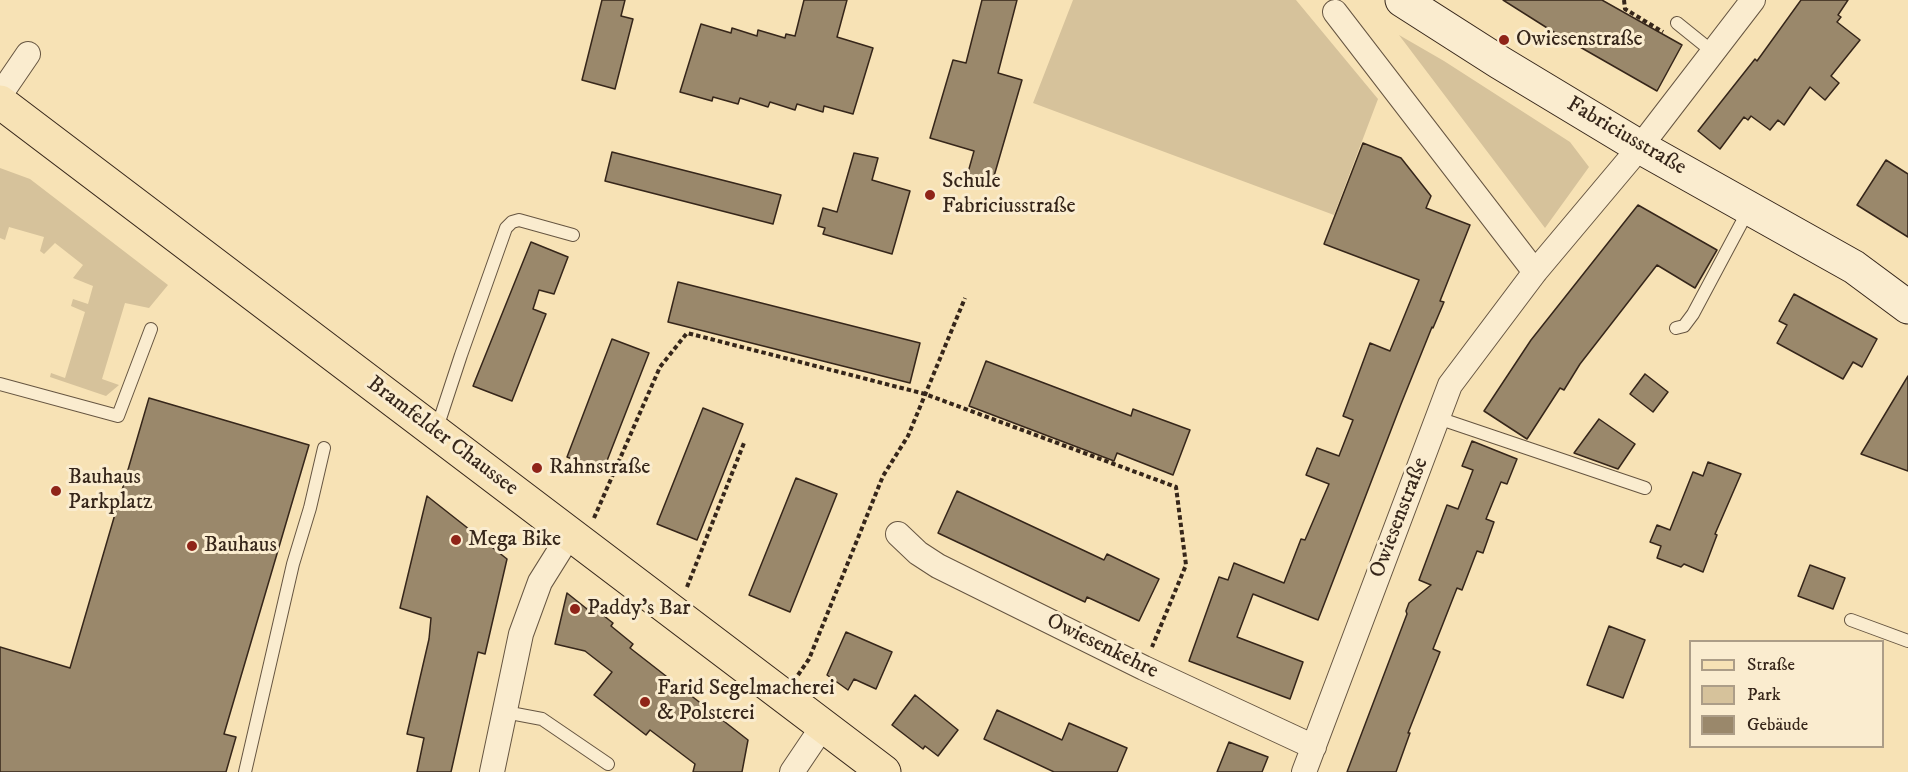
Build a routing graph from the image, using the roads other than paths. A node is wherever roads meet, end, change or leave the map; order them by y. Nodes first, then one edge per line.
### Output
1 (1402, 0) edge
2 (1753, 0) edge
3 (1335, 12) dead end
4 (1677, 23) dead end
5 (1713, 52) junction
6 (28, 54) dead end
7 (0, 95) edge
8 (0, 102) edge
9 (1640, 147) junction
10 (1749, 208) junction
11 (573, 235) dead end
12 (1854, 267) junction
13 (1535, 272) junction
14 (1908, 289) edge
15 (1908, 307) edge
16 (1676, 328) dead end
17 (152, 329) dead end
18 (0, 384) edge
19 (1438, 418) junction
20 (436, 432) junction
21 (324, 448) dead end
22 (1645, 488) dead end
23 (898, 534) dead end
24 (576, 539) junction
25 (1851, 620) dead end
26 (1908, 641) edge
27 (505, 712) junction
28 (823, 726) junction
29 (1314, 747) junction
30 (608, 764) dead end
31 (245, 772) edge
32 (492, 772) edge
33 (792, 772) edge
34 (884, 772) edge
35 (1304, 772) edge

1 - 9 street, Fabriciusstraße
2 - 5 street, Owiesenstraße
3 - 13 street
4 - 5 lane
5 - 9 street, Owiesenstraße
6 - 7 street
8 - 20 main road, Bramfelder Chaussee
9 - 10 street, Fabriciusstraße
9 - 13 street, Owiesenstraße
10 - 12 street, Fabriciusstraße
10 - 16 lane
11 - 20 lane
12 - 14 street, Fabriciusstraße
12 - 15 street, Fabriciusstraße
13 - 19 street, Owiesenstraße
17 - 18 lane
19 - 22 lane
19 - 29 street, Owiesenstraße
20 - 24 main road, Bramfelder Chaussee
21 - 31 lane
23 - 29 street, Owiesenkehre
24 - 27 street
24 - 28 main road, Bramfelder Chaussee
25 - 26 lane
27 - 30 lane
27 - 32 street
28 - 33 street
28 - 34 main road, Bramfelder Chaussee
29 - 35 street, Owiesenstraße

